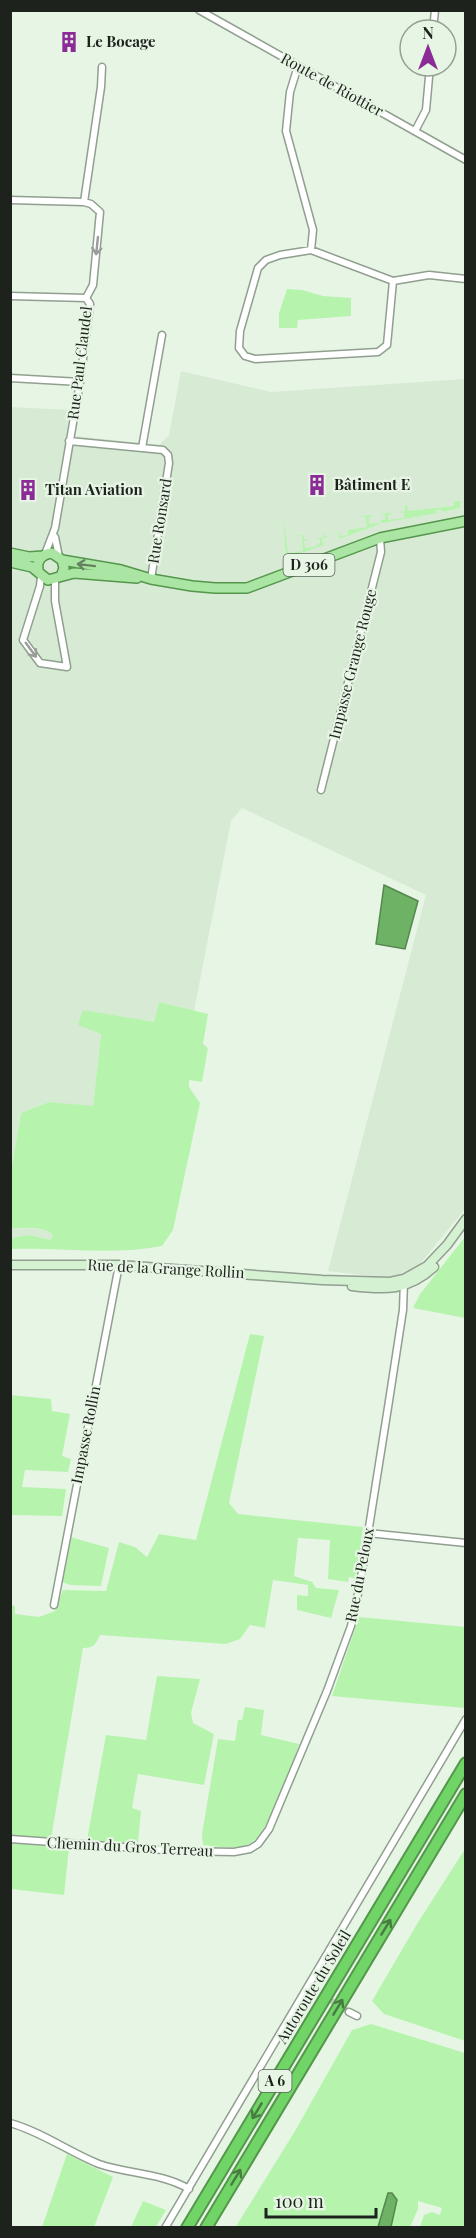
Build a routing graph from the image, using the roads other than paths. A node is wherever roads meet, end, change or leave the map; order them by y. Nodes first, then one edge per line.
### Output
1 (199, 10) edge
2 (298, 66) junction
3 (102, 67) dead end
4 (429, 78) edge
5 (415, 131) junction
6 (465, 160) edge
7 (10, 200) edge
8 (84, 202) junction
9 (311, 250) junction
10 (465, 279) edge
11 (393, 281) junction
12 (10, 296) edge
13 (86, 298) junction
14 (162, 335) dead end
15 (10, 378) edge
16 (80, 382) junction
17 (69, 441) junction
18 (142, 448) junction
19 (465, 521) edge
20 (55, 528) junction
21 (380, 538) junction
22 (10, 553) edge
23 (44, 555) junction
24 (61, 558) junction
25 (10, 562) edge
26 (40, 575) junction
27 (58, 577) junction
28 (151, 579) junction
29 (321, 790) dead end
30 (465, 1219) edge
31 (465, 1228) edge
32 (10, 1265) edge
33 (119, 1265) junction
34 (404, 1282) junction
35 (368, 1533) junction
36 (465, 1543) edge
37 (54, 1605) dead end
38 (465, 1719) edge
39 (465, 1754) edge
40 (465, 1762) edge
41 (465, 1794) edge
42 (465, 1803) edge
43 (446, 1828) junction
44 (10, 1839) edge
45 (250, 1849) joint
46 (412, 1853) junction
47 (349, 2012) tunnel mouth
48 (357, 2016) dead end
49 (10, 2123) edge
50 (185, 2187) junction
51 (165, 2228) edge
52 (187, 2228) edge
53 (206, 2228) edge

1 - 2 street, Route de Riottier
2 - 5 street, Route de Riottier
2 - 9 street
3 - 8 street
4 - 5 street
5 - 6 street, Route de Riottier
7 - 8 street
8 -> 13 street, Rue Paul Claudel
9 - 11 street
9 - 11 street
10 - 11 street
12 - 13 street
13 - 16 street, Rue Paul Claudel
14 - 18 street
15 - 16 street
16 - 17 street, Rue Paul Claudel
17 - 18 street, Rue Ronsard
17 - 20 street, Rue Paul Claudel
18 - 28 street, Rue Ronsard
19 - 21 main road, D 306
20 - 23 street, Rue Paul Claudel
20 - 24 street, Rue Paul Claudel
21 - 28 main road, D 306
21 - 29 street, Impasse Grange Rouge
22 - 23 main road
23 - 24 main road
23 - 26 main road
24 - 27 main road
28 -> 24 main road, D 306
25 - 26 main road
26 - 27 main road
26 -> 27 street
27 - 28 main road, D 306
30 - 34 main road
31 - 34 main road
32 - 33 main road, Rue de la Grange Rollin
33 - 34 main road, Rue de la Grange Rollin
33 - 37 street, Impasse Rollin
34 - 35 street, Rue du Peloux
35 - 36 street
35 - 45 street, Rue du Peloux
38 - 50 street
39 - 46 highway
40 - 46 highway, Autoroute du Soleil / A 6
41 - 43 highway, Autoroute du Soleil / A 6
42 - 43 highway
53 -> 43 highway, Autoroute du Soleil / A 6
44 - 45 street, Chemin du Gros Terreau
46 -> 52 highway, Autoroute du Soleil / A 6
47 - 48 street
49 - 50 street
50 - 51 street

